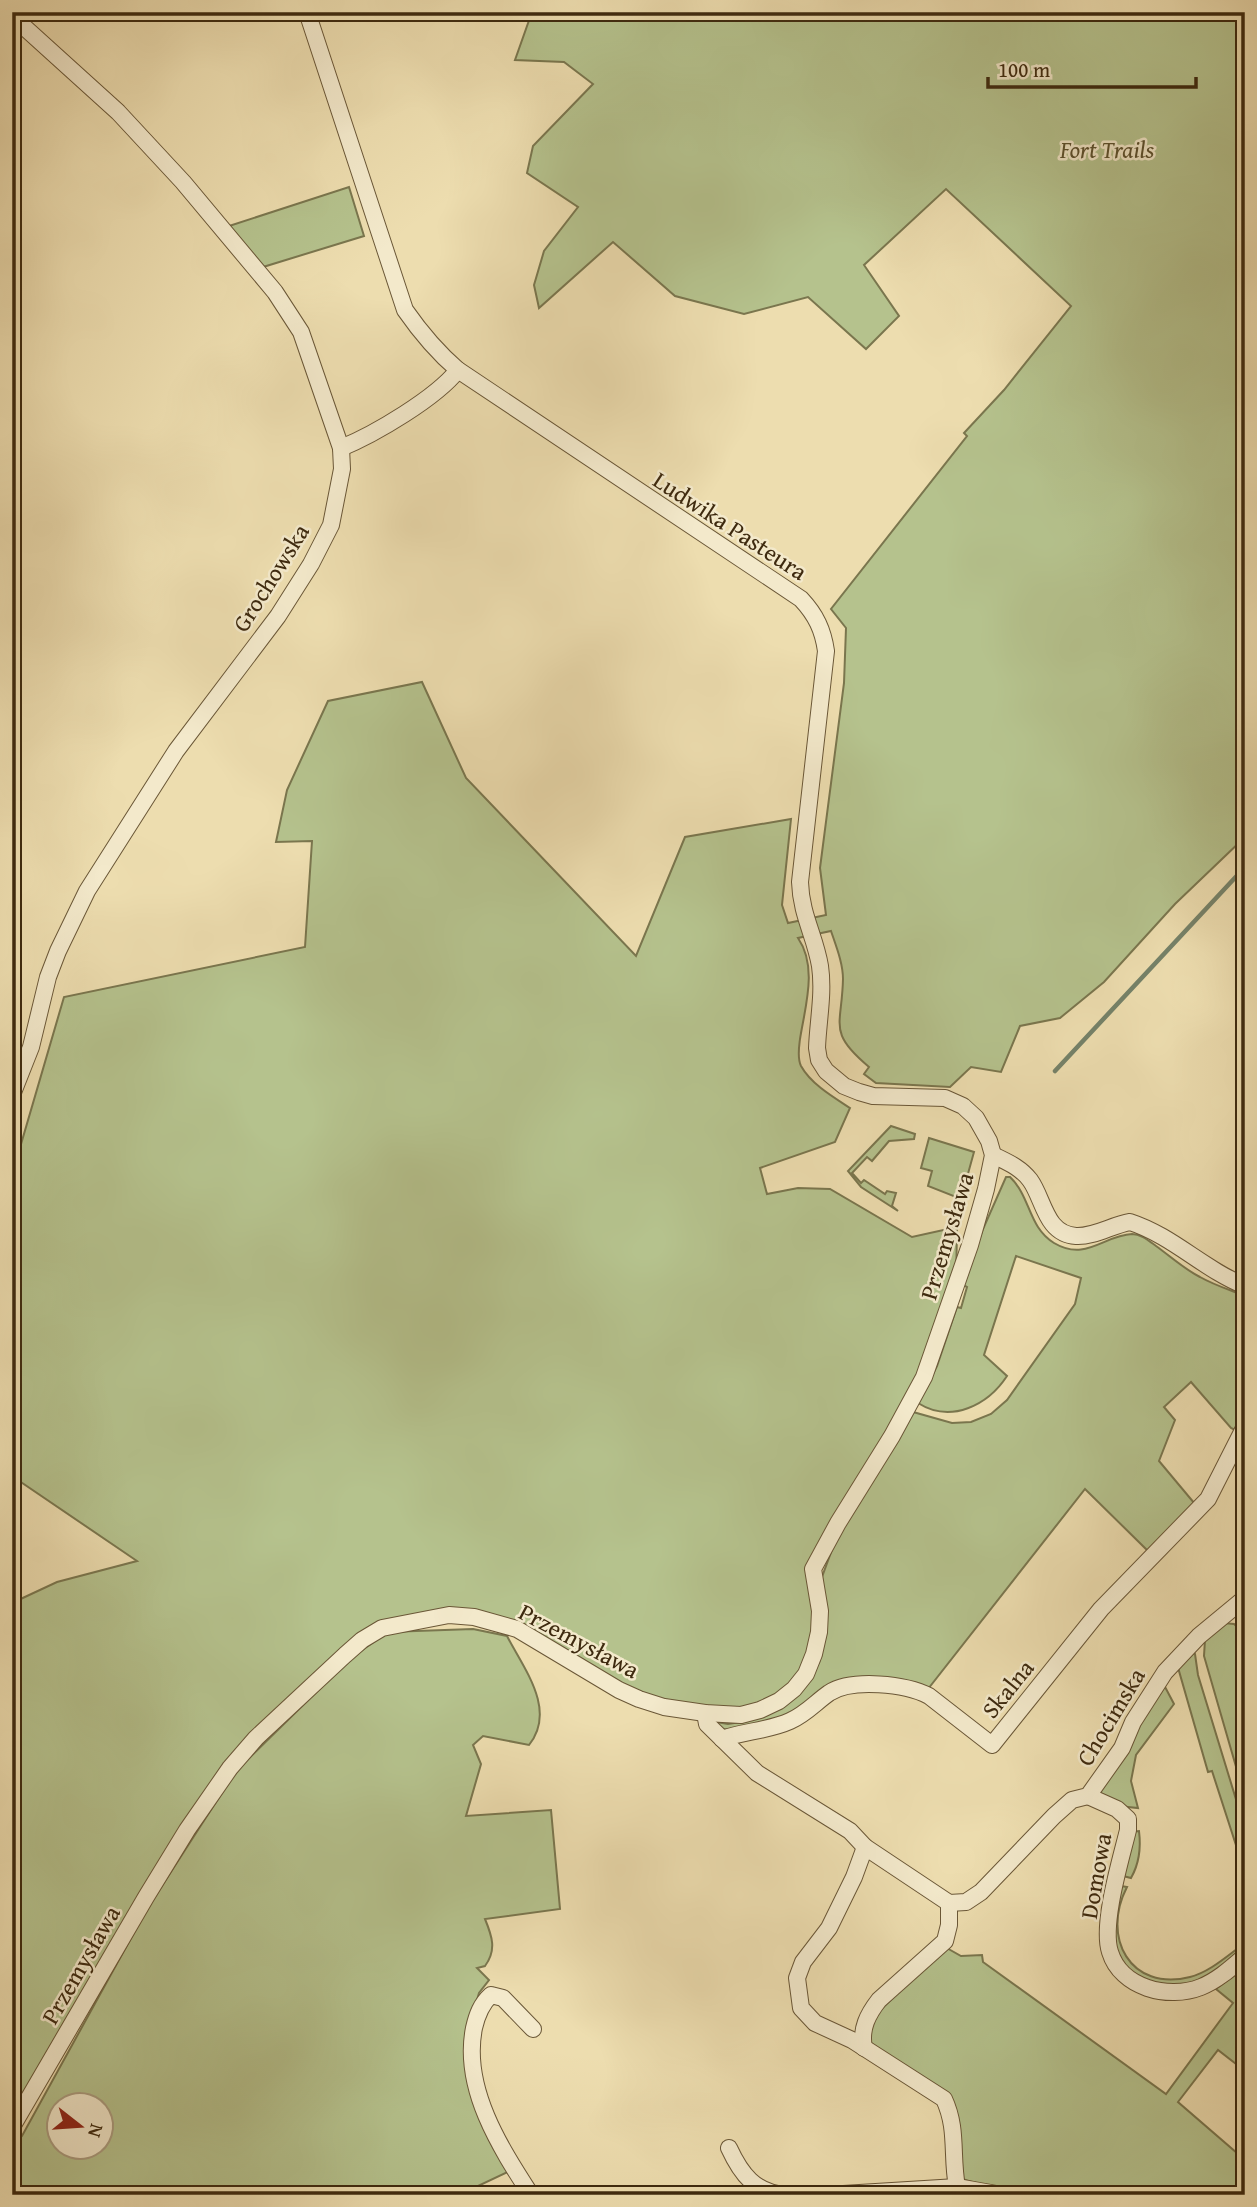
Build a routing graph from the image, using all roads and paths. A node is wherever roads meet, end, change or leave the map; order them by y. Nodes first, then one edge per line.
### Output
1 (307, 12) edge
2 (12, 16) edge
3 (458, 370) junction
4 (341, 448) junction
5 (12, 1094) edge
6 (993, 1155) junction
7 (1245, 1286) edge
8 (1245, 1426) edge
9 (1245, 1598) edge
10 (705, 1713) junction
11 (722, 1739) junction
12 (1088, 1796) junction
13 (865, 1847) junction
14 (949, 1903) junction
15 (1245, 1956) edge
16 (533, 2029) dead end
17 (864, 2048) junction
18 (12, 2127) edge
19 (729, 2148) dead end
20 (957, 2187) junction
21 (531, 2195) edge
22 (786, 2195) edge
23 (827, 2195) edge
24 (1002, 2195) edge

1 - 3 street, Ludwika Pasteura
2 - 4 street, Grochowska
3 - 4 street
3 - 6 street, Ludwika Pasteura
4 - 5 street, Grochowska
6 - 7 street
6 - 10 street, Przemysława
8 - 11 street, Skalna
9 - 12 street, Chocimska
10 - 11 street
10 - 18 street, Przemysława
11 - 13 street
12 - 14 street, Chocimska
12 - 15 street, Domowa
13 - 14 street
13 - 17 street
14 - 17 street
16 - 21 street
17 - 20 street
19 - 22 street
20 - 23 street
20 - 24 street

